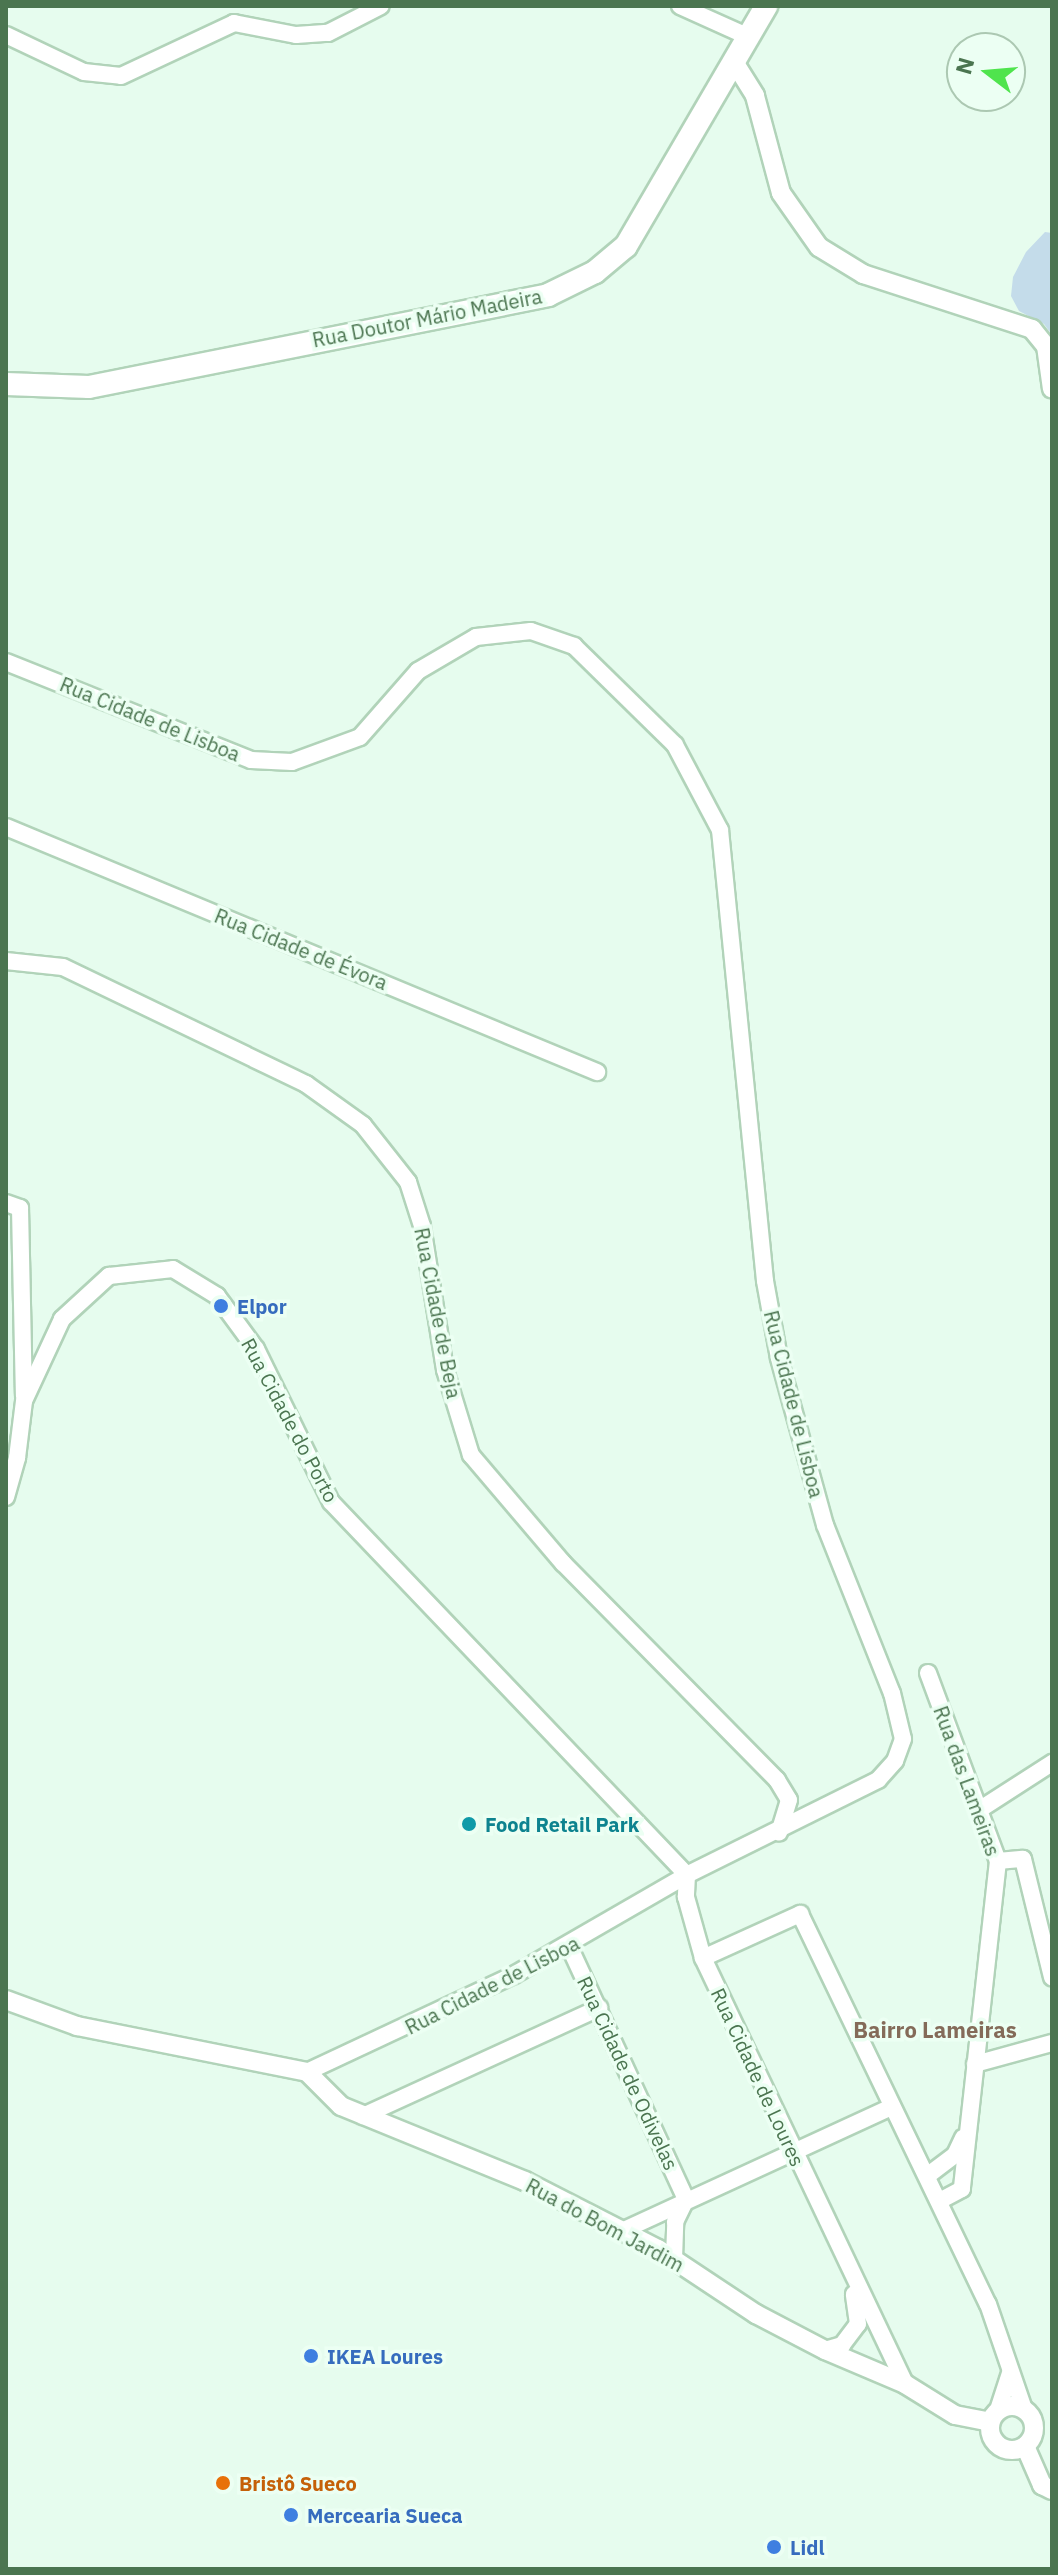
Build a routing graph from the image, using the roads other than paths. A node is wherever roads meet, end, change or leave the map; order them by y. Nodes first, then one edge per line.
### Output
1 (381, 6) edge
2 (680, 6) edge
3 (766, 6) edge
4 (6, 35) edge
5 (749, 37) junction
6 (736, 65) junction
7 (6, 384) edge
8 (1052, 389) edge
9 (6, 662) edge
10 (6, 827) edge
11 (6, 961) edge
12 (597, 1072) dead end
13 (6, 1203) edge
14 (6, 1398) edge
15 (24, 1401) junction
16 (6, 1497) edge
17 (928, 1673) dead end
18 (1052, 1763) edge
19 (979, 1810) junction
20 (779, 1833) junction
21 (998, 1861) junction
22 (687, 1875) junction
23 (569, 1946) junction
24 (703, 1958) junction
25 (1052, 1977) edge
26 (6, 2000) edge
27 (599, 2008) junction
28 (1052, 2043) edge
29 (975, 2064) junction
30 (307, 2072) junction
31 (892, 2107) junction
32 (363, 2116) junction
33 (968, 2129) junction
34 (794, 2155) junction
35 (927, 2176) junction
36 (686, 2199) junction
37 (941, 2200) junction
38 (624, 2230) junction
39 (674, 2259) junction
40 (849, 2273) junction
41 (825, 2350) junction
42 (1010, 2372) junction
43 (905, 2384) junction
44 (1024, 2409) junction
45 (994, 2416) junction
46 (1025, 2446) junction
47 (1052, 2490) edge

1 - 4 street
2 - 5 street
3 - 5 main road, Rua Doutor Mário Madeira
5 - 6 main road, Rua Doutor Mário Madeira
6 - 7 main road, Rua Doutor Mário Madeira
6 - 8 street
9 - 20 street, Rua Cidade de Lisboa
10 - 12 street, Rua Cidade de Évora
11 - 20 street, Rua Cidade de Beja
13 - 15 street
14 - 15 street
15 - 16 street, Rua Cidade do Porto
15 - 22 street, Rua Cidade do Porto
17 - 19 street, Rua das Lameiras
18 - 19 street
19 - 21 street, Rua das Lameiras
20 - 22 street, Rua Cidade de Lisboa
21 - 25 street
21 - 29 street, Rua das Lameiras
22 - 23 street, Rua Cidade de Lisboa
22 - 24 street, Rua Cidade de Loures
23 - 27 street, Rua Cidade de Odivelas
23 - 30 street, Rua Cidade de Lisboa
24 - 31 street
24 - 34 street, Rua Cidade de Loures
26 - 30 street
27 - 32 street
27 - 36 street, Rua Cidade de Odivelas
28 - 29 street
29 - 33 street, Rua das Lameiras
30 - 32 street, Rua do Bom Jardim
31 - 34 street
31 - 35 street
32 - 38 street, Rua do Bom Jardim
33 - 35 street, Rua das Lameiras
33 - 37 street, Rua das Lameiras
34 - 36 street
34 - 40 street, Rua Cidade de Loures
35 - 37 street
36 - 38 street
36 - 39 street
37 - 42 street
38 - 39 street, Rua do Bom Jardim
39 - 41 street, Rua do Bom Jardim
40 - 41 street
40 - 43 street
41 - 43 street, Rua do Bom Jardim
42 - 44 street
42 - 45 street
43 - 45 street, Rua do Bom Jardim
44 - 45 street, Rua do Bom Jardim
44 - 46 street
45 - 46 street
46 - 47 street

